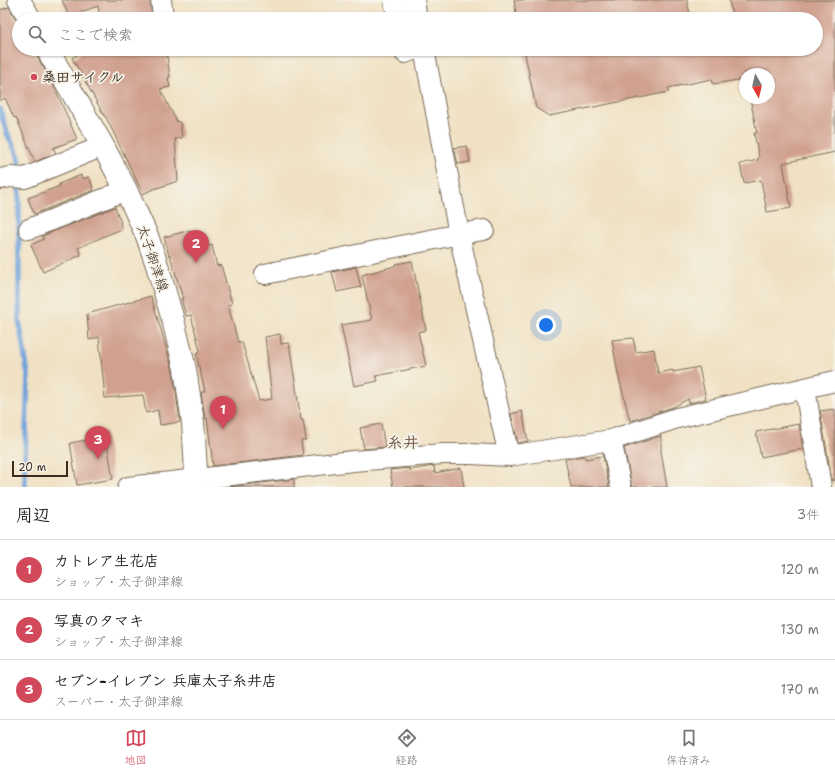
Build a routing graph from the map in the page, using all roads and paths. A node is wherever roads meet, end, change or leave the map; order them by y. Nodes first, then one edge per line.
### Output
1 (19, 0) edge
2 (394, 0) edge
3 (414, 0) edge
4 (26, 12) edge
5 (397, 12) edge
6 (416, 12) edge
7 (51, 56) edge
8 (425, 56) edge
9 (103, 146) junction
10 (0, 179) edge
11 (126, 190) junction
12 (29, 229) dead end
13 (484, 230) dead end
14 (459, 234) junction
15 (265, 274) dead end
16 (835, 381) edge
17 (805, 388) junction
18 (612, 440) junction
19 (509, 456) junction
20 (197, 483) edge
21 (128, 487) edge
22 (621, 487) edge
23 (821, 487) edge

1 - 4 main road
2 - 5 street
3 - 6 street
7 - 9 main road, 太子御津線
8 - 14 street
9 - 10 street
9 - 11 main road, 太子御津線
11 - 12 street
11 - 20 main road, 太子御津線
13 - 14 street
14 - 15 street
14 - 19 street
16 - 17 street
17 - 18 street
17 - 23 street
18 - 19 street
18 - 22 street
19 - 20 street
20 - 21 street

